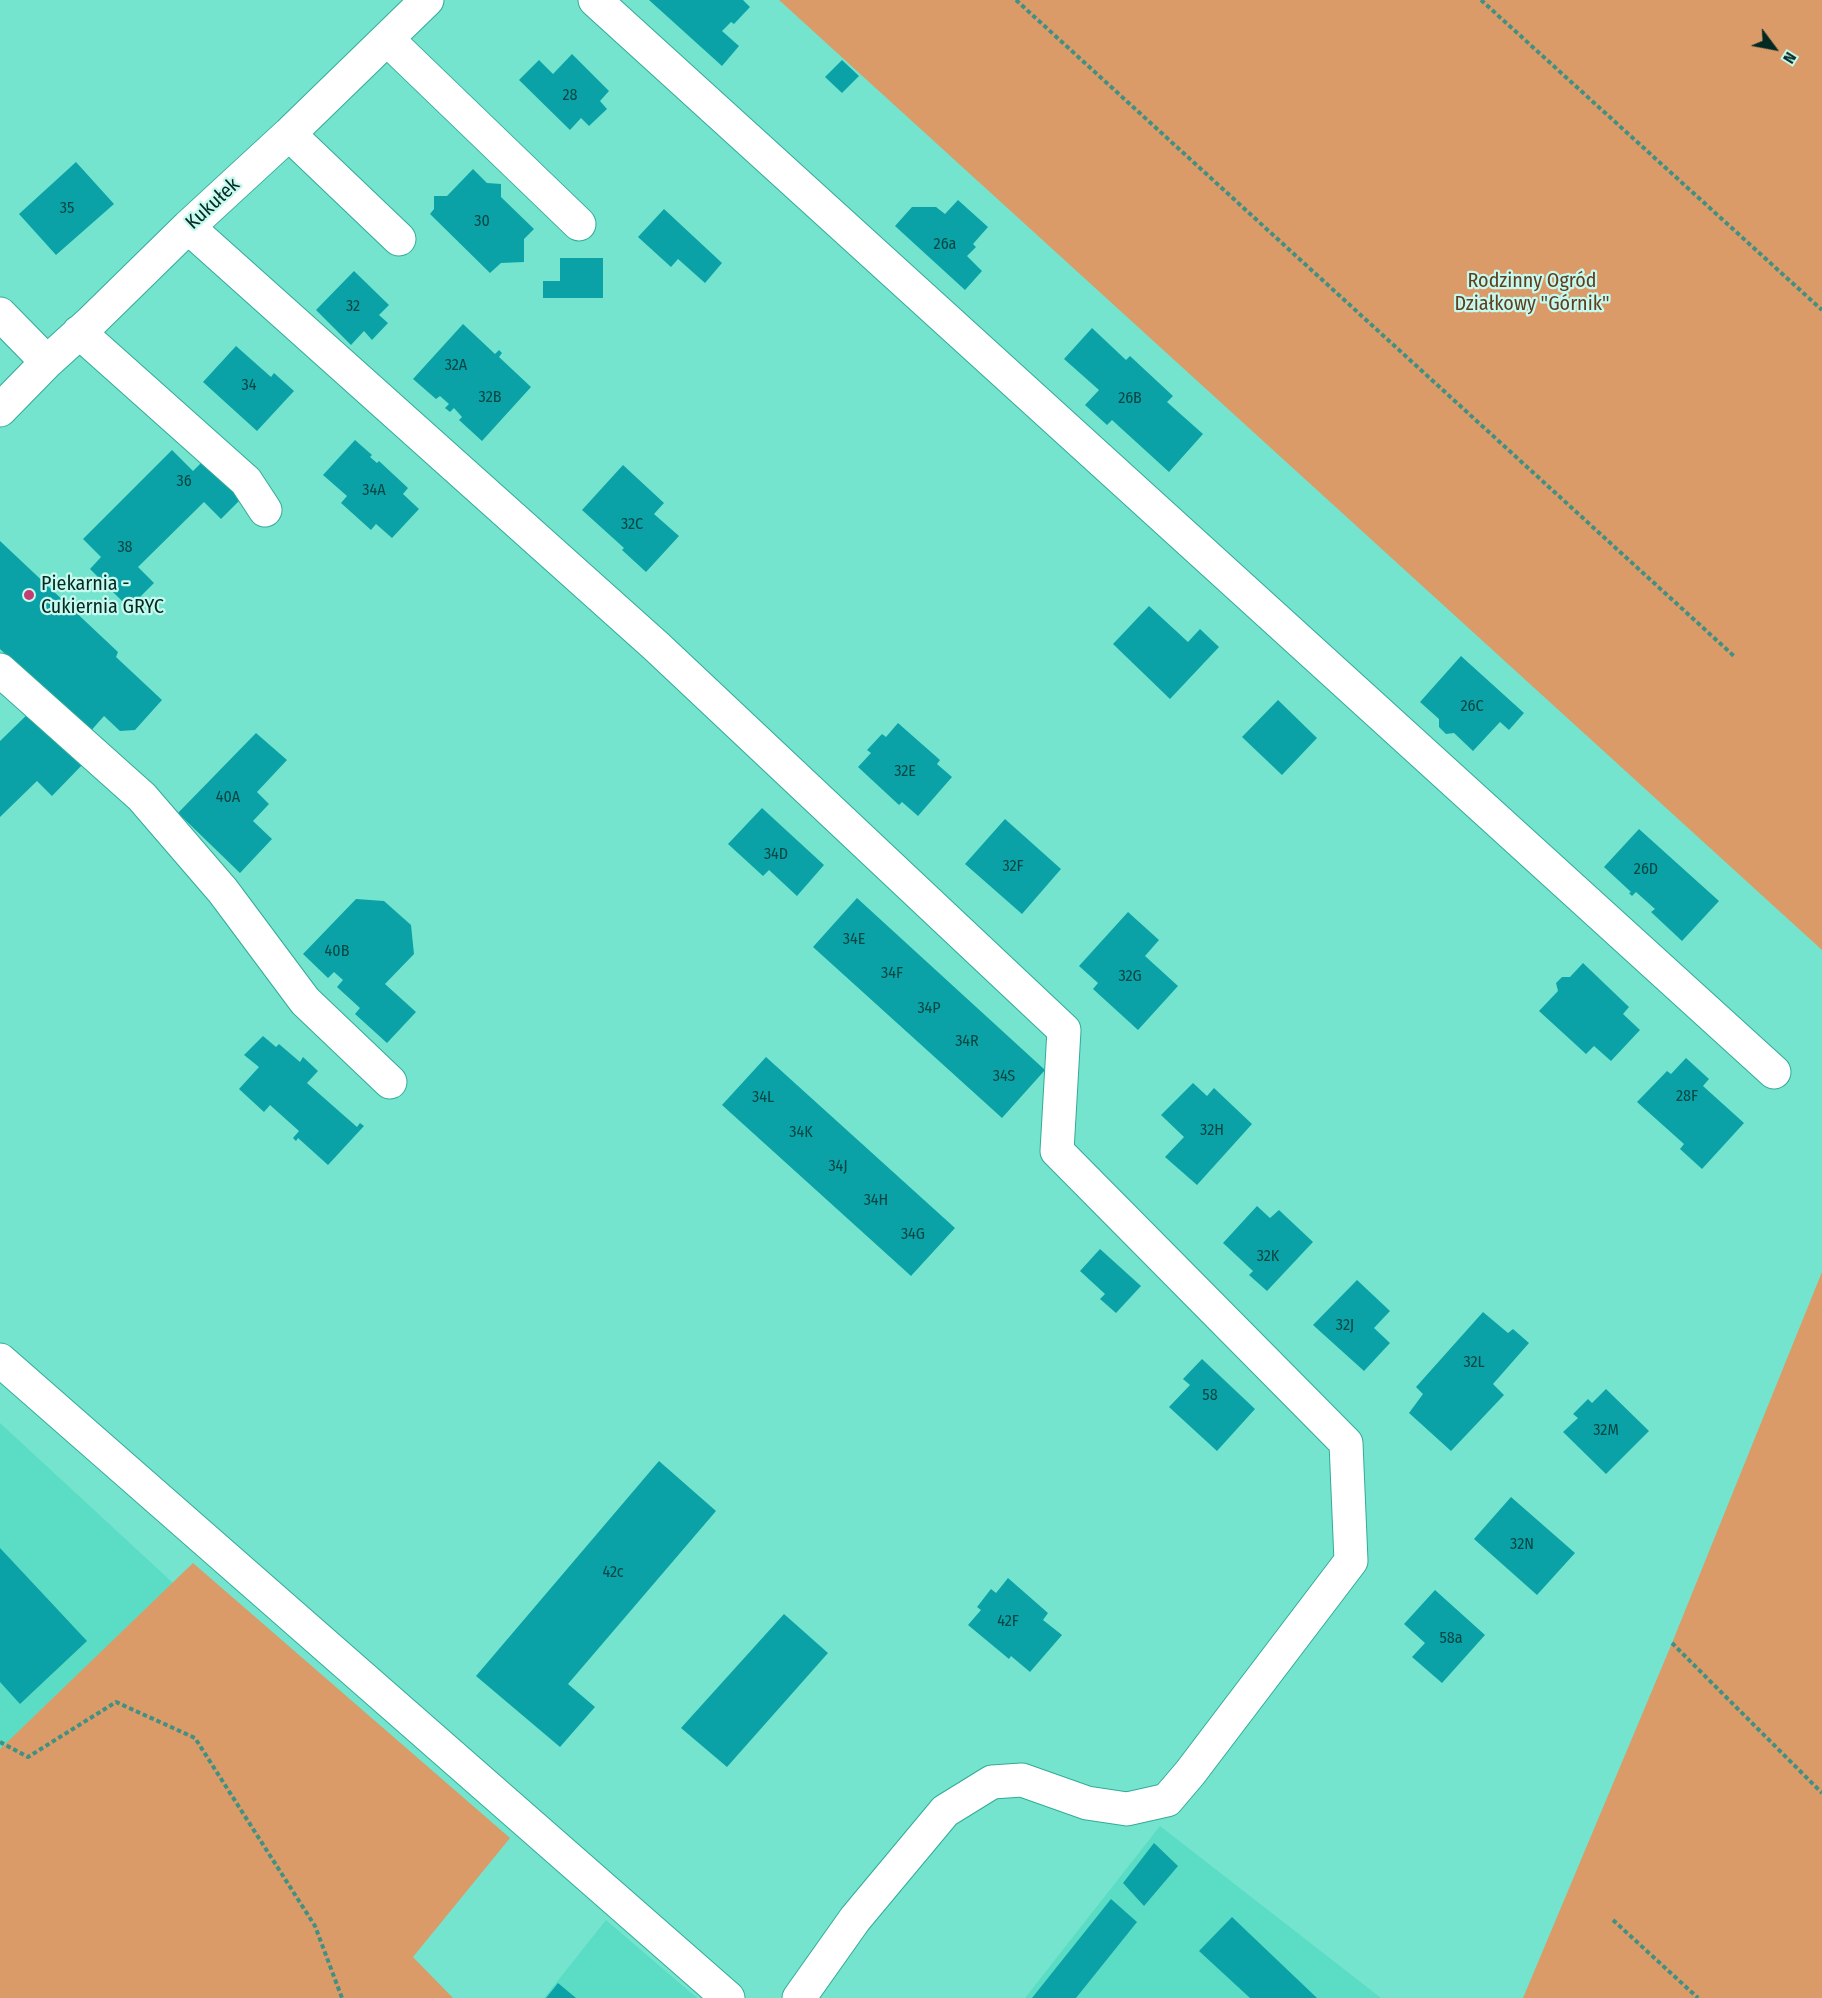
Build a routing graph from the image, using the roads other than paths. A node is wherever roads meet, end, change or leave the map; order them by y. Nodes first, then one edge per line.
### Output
1 (595, 0) edge
2 (423, 1) edge
3 (387, 39) junction
4 (289, 134) junction
5 (579, 224) dead end
6 (188, 227) junction
7 (399, 239) dead end
8 (0, 314) edge
9 (80, 333) junction
10 (47, 362) junction
11 (0, 410) edge
12 (265, 510) dead end
13 (0, 670) edge
14 (1774, 1072) dead end
15 (390, 1082) dead end
16 (0, 1360) edge
17 (728, 1998) edge
18 (800, 1998) edge

1 - 14 street
2 - 3 street, Kukułek
3 - 4 street, Kukułek
3 - 5 street
4 - 6 street, Kukułek
4 - 7 street
6 - 9 street, Kukułek
6 - 18 street
8 - 10 street
9 - 10 street, Kukułek
9 - 12 street
10 - 11 street, Kukułek
13 - 15 street
16 - 17 street

